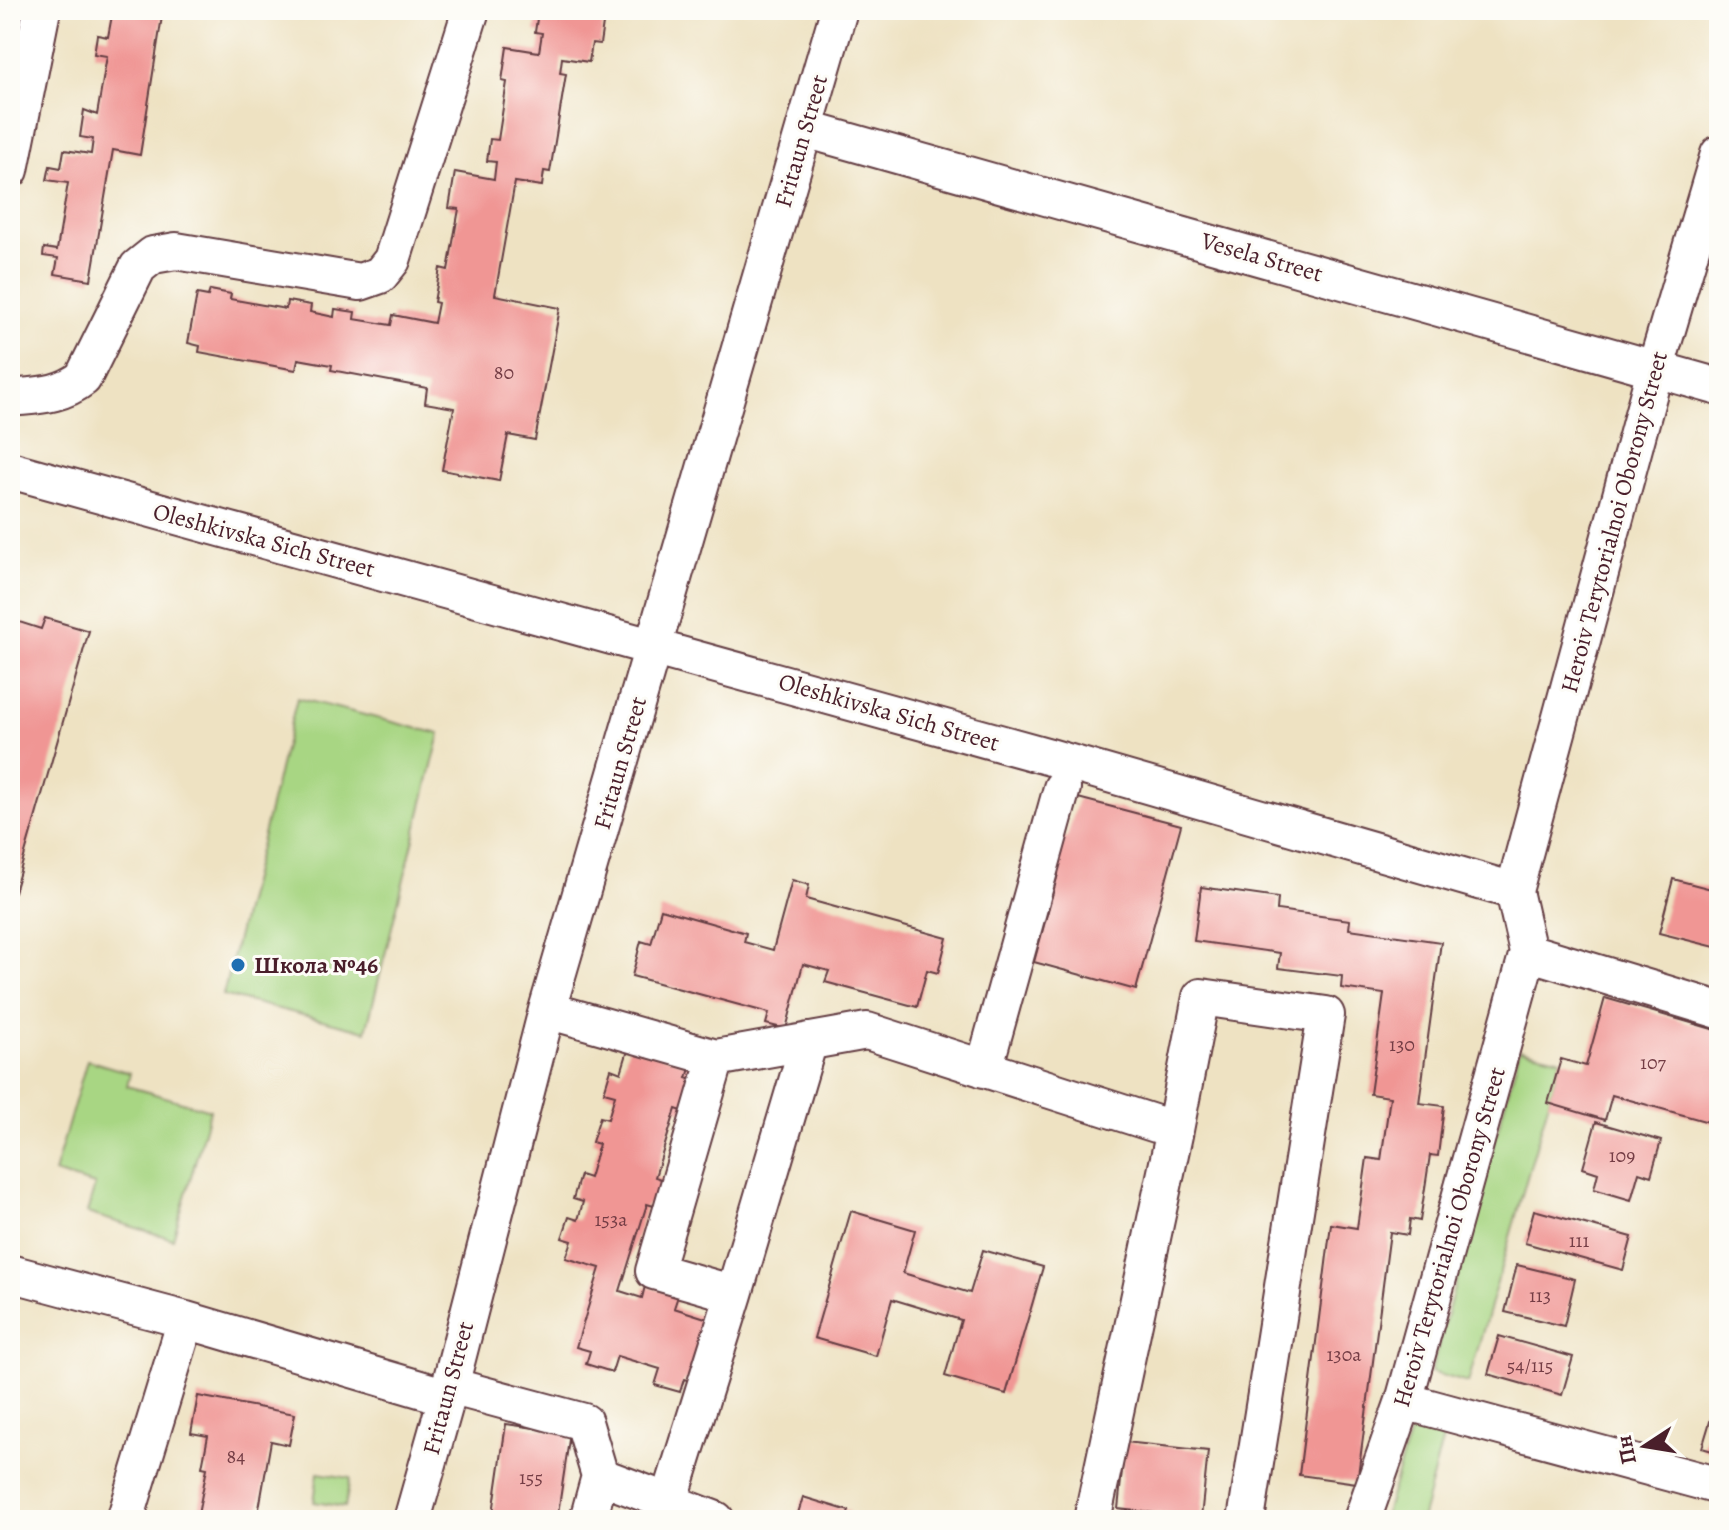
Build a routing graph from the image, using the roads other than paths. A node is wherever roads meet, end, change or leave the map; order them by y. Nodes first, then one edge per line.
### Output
1 (42, 10) edge
2 (471, 10) edge
3 (839, 10) edge
4 (805, 129) junction
5 (1719, 154) edge
6 (10, 170) edge
7 (1655, 370) junction
8 (1719, 387) edge
9 (10, 398) edge
10 (10, 470) edge
11 (654, 646) junction
12 (1062, 788) dead end
13 (1514, 891) junction
14 (1528, 952) junction
15 (547, 1010) junction
16 (1719, 1010) edge
17 (809, 1041) junction
18 (716, 1058) junction
19 (984, 1069) junction
20 (1175, 1130) junction
21 (10, 1273) edge
22 (734, 1294) junction
23 (186, 1320) junction
24 (448, 1392) junction
25 (1404, 1401) junction
26 (600, 1476) junction
27 (1719, 1486) edge
28 (669, 1502) junction
29 (125, 1520) edge
30 (412, 1520) edge
31 (588, 1520) edge
32 (716, 1520) edge
33 (1092, 1520) edge
34 (1246, 1520) edge
35 (1362, 1520) edge

1 - 6 street
2 - 9 street
3 - 4 street, Fritaun Street
4 - 7 street, Vesela Street
4 - 11 street, Fritaun Street
5 - 7 street, Heroiv Terytorialnoi Oborony Street
7 - 8 street, Vesela Street
7 - 13 street, Heroiv Terytorialnoi Oborony Street
10 - 11 street, Oleshkivska Sich Street
11 - 13 street, Oleshkivska Sich Street
11 - 15 street, Fritaun Street
12 - 19 street
13 - 14 street
14 - 16 street
14 - 25 street, Heroiv Terytorialnoi Oborony Street
15 - 18 street
15 - 24 street, Fritaun Street
17 - 18 street
17 - 19 street
17 - 22 street
18 - 22 street
19 - 20 street
20 - 33 street
20 - 34 street
21 - 23 street
22 - 28 street
23 - 24 street
23 - 29 street
24 - 26 street
24 - 30 street, Fritaun Street
25 - 27 street
25 - 35 street, Heroiv Terytorialnoi Oborony Street
26 - 28 street
26 - 31 street
28 - 32 street

